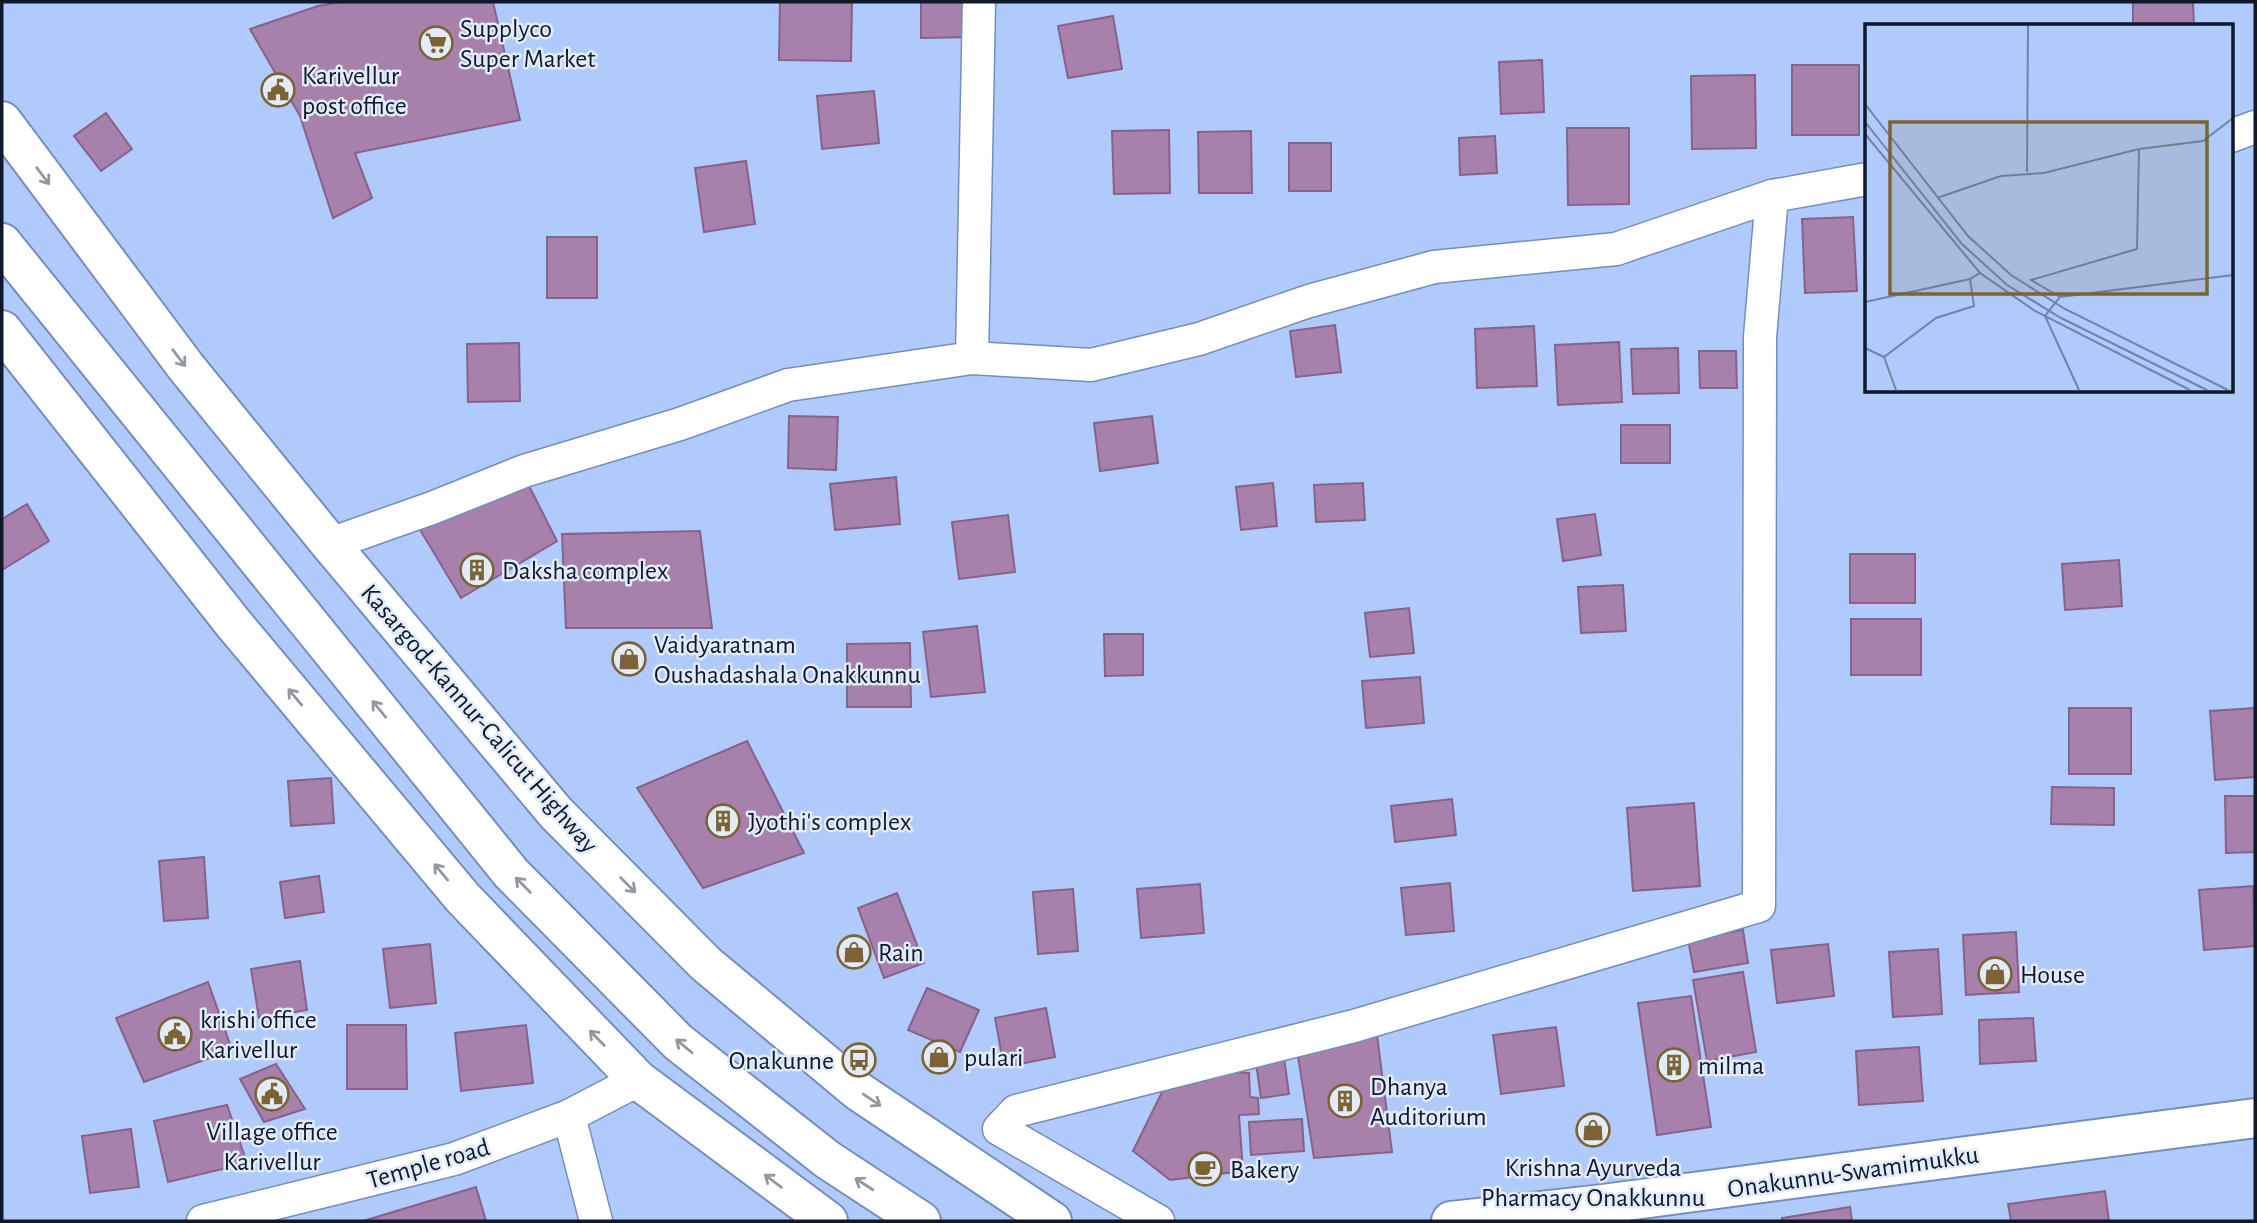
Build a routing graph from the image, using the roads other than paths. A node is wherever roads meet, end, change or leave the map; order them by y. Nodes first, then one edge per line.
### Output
1 (979, 2) edge
2 (2, 121) edge
3 (2255, 127) edge
4 (2232, 136) edge
5 (1865, 179) edge
6 (1772, 196) junction
7 (2, 243) edge
8 (2, 330) edge
9 (972, 358) junction
10 (330, 544) junction
11 (638, 1080) junction
12 (569, 1116) junction
13 (2255, 1118) edge
14 (203, 1221) edge
15 (596, 1221) edge
16 (828, 1221) edge
17 (921, 1221) edge
18 (1052, 1221) edge
19 (1158, 1221) edge
20 (1451, 1221) edge

1 - 9 street
2 -> 10 main road, Kasargod-Kannur-Calicut Highway
3 - 4 street
5 - 6 street
6 - 9 street
6 - 19 street
17 -> 7 main road
11 -> 8 main road
9 - 10 street
10 -> 18 main road, Kasargod-Kannur-Calicut Highway
11 - 12 street, Temple road
16 -> 11 main road
12 - 14 street, Temple road
12 - 15 street
13 - 20 main road, Onakunnu-Swamimukku

